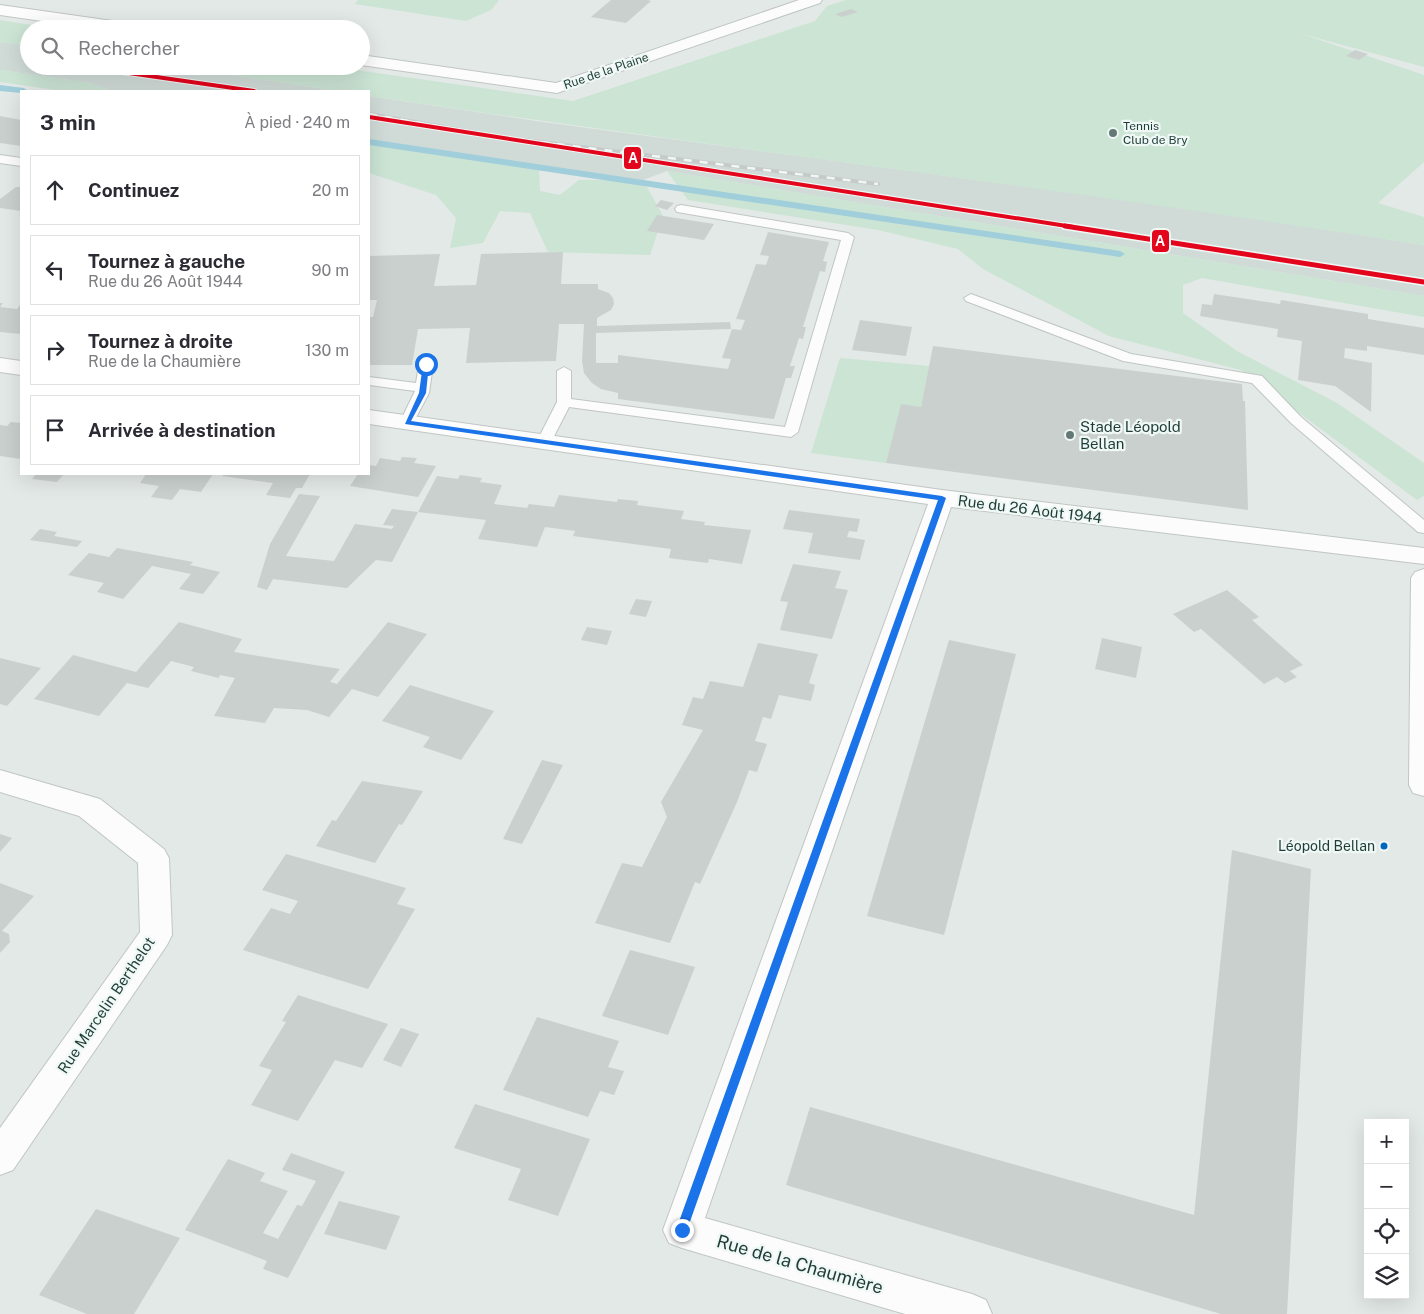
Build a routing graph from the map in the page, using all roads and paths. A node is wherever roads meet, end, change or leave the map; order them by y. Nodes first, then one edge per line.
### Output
1 (814, 0) edge
2 (0, 10) edge
3 (71, 20) edge
4 (370, 61) edge
5 (0, 159) edge
6 (20, 162) edge
7 (681, 209) dead end
8 (971, 298) dead end
9 (426, 364) dead end
10 (0, 365) edge
11 (20, 368) edge
12 (564, 371) dead end
13 (370, 381) edge
14 (422, 388) junction
15 (564, 402) junction
16 (370, 417) edge
17 (407, 422) junction
18 (544, 443) junction
19 (942, 498) junction
20 (1424, 528) edge
21 (1424, 556) edge
22 (1424, 578) edge
23 (0, 781) edge
24 (1424, 785) edge
25 (0, 1158) edge
26 (972, 1314) edge

1 - 4 street, Rue de la Plaine
2 - 3 street
5 - 6 lane
7 - 15 lane
8 - 20 lane
9 - 14 lane
10 - 11 street
12 - 15 lane
13 - 14 lane
14 - 17 lane
15 - 18 lane
16 - 17 street, Rue du 26 Août 1944
17 - 18 street, Rue du 26 Août 1944
18 - 19 street, Rue du 26 Août 1944
19 - 21 street, Rue du 26 Août 1944
19 - 26 street, Rue de la Chaumière
22 - 24 street
23 - 25 street, Rue Marcelin Berthelot

